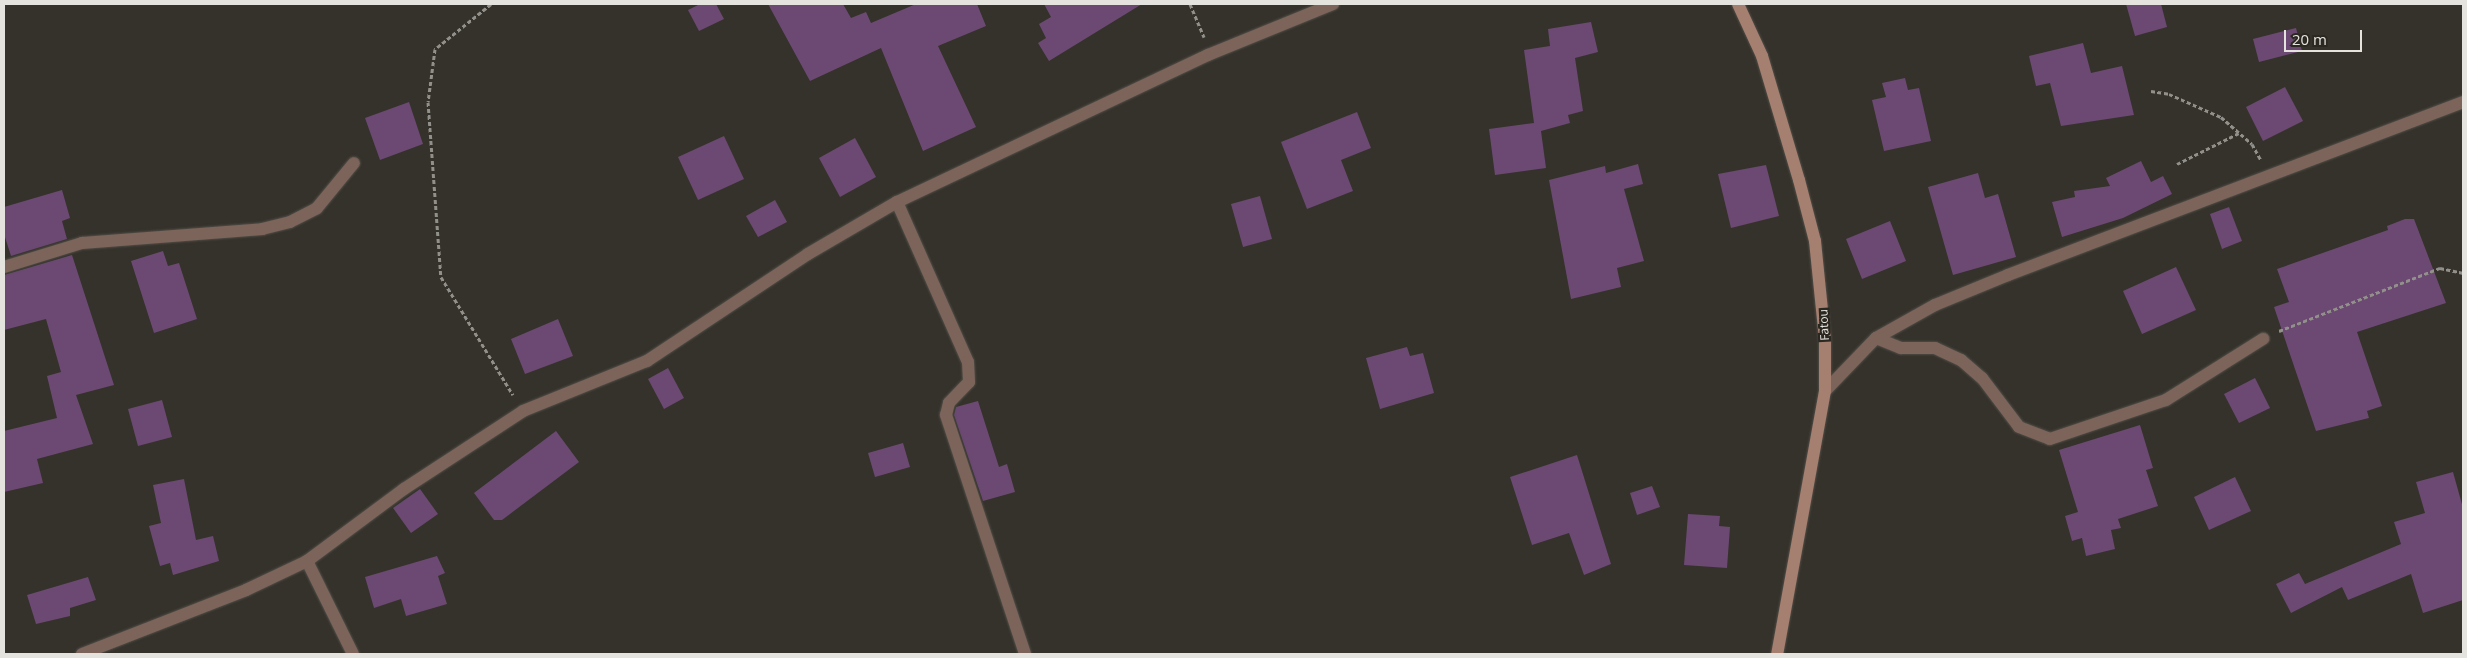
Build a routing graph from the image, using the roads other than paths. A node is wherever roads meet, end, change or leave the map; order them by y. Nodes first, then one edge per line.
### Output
1 (1333, 4) edge
2 (1738, 4) edge
3 (2463, 102) edge
4 (354, 162) dead end
5 (897, 202) junction
6 (4, 267) edge
7 (1876, 338) junction
8 (2263, 339) road end
9 (1825, 391) junction
10 (307, 561) junction
11 (82, 654) edge
12 (353, 654) edge
13 (1025, 654) edge
14 (1777, 654) edge

1 - 5 street
2 - 9 street, Fatou
3 - 7 street
4 - 6 street
5 - 10 street
5 - 13 street
7 - 8 street
7 - 9 street
9 - 14 street, Fatou
10 - 11 street
10 - 12 street

